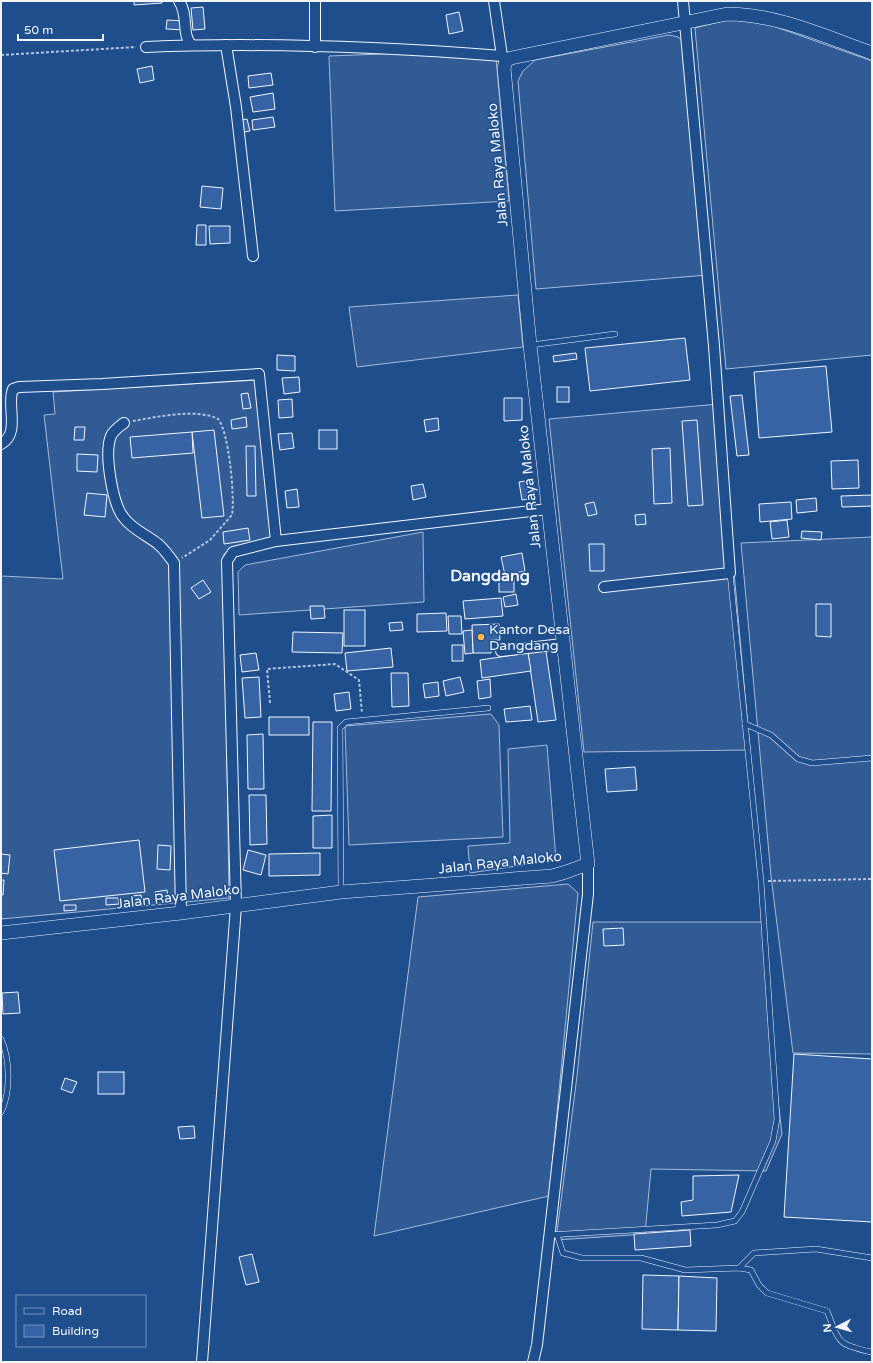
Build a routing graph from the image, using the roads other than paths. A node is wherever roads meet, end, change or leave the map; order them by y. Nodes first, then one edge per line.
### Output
1 (178, 1) edge
2 (315, 1) edge
3 (494, 1) edge
4 (683, 1) edge
5 (685, 22) junction
6 (192, 45) junction
7 (226, 45) junction
8 (146, 47) road end
9 (315, 47) junction
10 (872, 53) edge
11 (505, 57) junction
12 (252, 256) dead end
13 (615, 334) dead end
14 (530, 345) junction
15 (124, 423) road end
16 (1, 444) edge
17 (548, 509) junction
18 (276, 541) junction
19 (730, 573) junction
20 (604, 587) dead end
21 (562, 644) junction
22 (501, 651) dead end
23 (488, 708) dead end
24 (745, 724) junction
25 (872, 758) edge
26 (588, 864) junction
27 (341, 892) junction
28 (236, 906) junction
29 (181, 913) junction
30 (1, 933) edge
31 (1, 1040) edge
32 (1, 1112) edge
33 (553, 1235) junction
34 (872, 1258) edge
35 (739, 1268) junction
36 (871, 1352) dead end
37 (532, 1361) edge
38 (202, 1362) edge

1 - 6 street
2 - 9 street
3 - 11 street
4 - 5 street
5 - 10 street
5 - 11 street
5 - 19 street
6 - 7 street
6 - 8 street
7 - 9 street
7 - 12 street
9 - 11 street
11 - 14 street, Jalan Raya Maloko
13 - 14 lane
14 - 17 street, Jalan Raya Maloko
15 - 29 street
16 - 18 street
17 - 18 street
17 - 21 street, Jalan Raya Maloko
18 - 28 street
19 - 20 street
19 - 24 lane
21 - 22 street
21 - 26 street, Jalan Raya Maloko
23 - 27 lane
24 - 25 lane
24 - 33 lane
26 - 27 street, Jalan Raya Maloko
26 - 33 street
27 - 28 street, Jalan Raya Maloko
28 - 29 street, Jalan Raya Maloko
28 - 38 street
29 - 30 street, Jalan Raya Maloko
31 - 32 lane
33 - 35 lane
33 - 37 street
34 - 35 lane
35 - 36 lane

